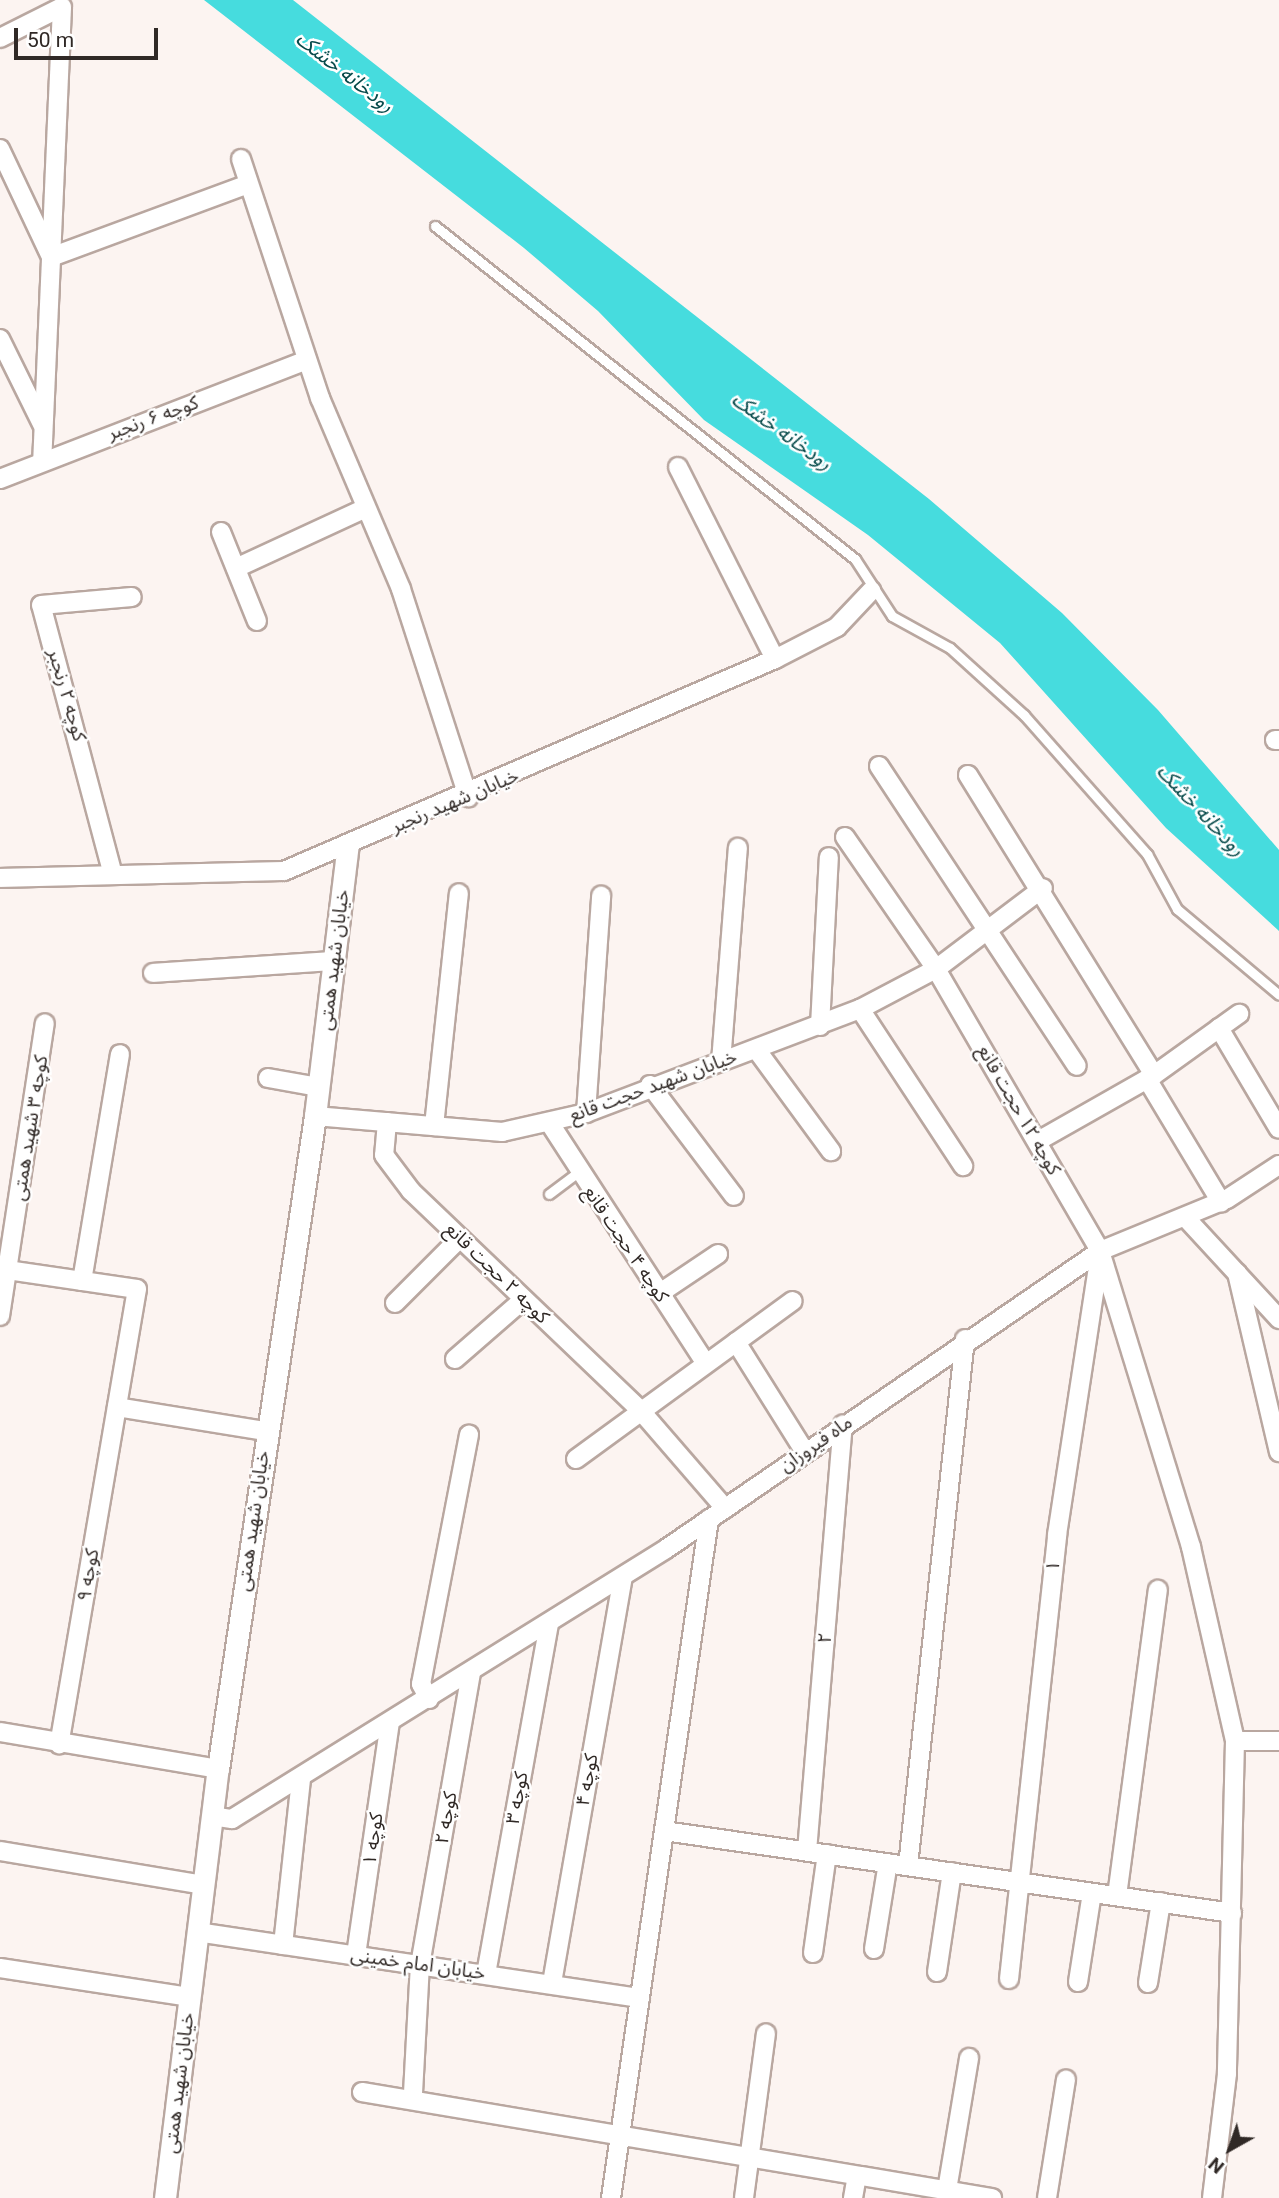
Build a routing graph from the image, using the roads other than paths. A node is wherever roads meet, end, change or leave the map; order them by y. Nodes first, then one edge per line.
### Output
1 (0, 38) edge
2 (0, 149) edge
3 (241, 159) dead end
4 (246, 185) junction
5 (435, 226) dead end
6 (51, 257) junction
7 (0, 339) edge
8 (307, 360) junction
9 (44, 428) junction
10 (42, 457) junction
11 (678, 467) dead end
12 (0, 479) edge
13 (366, 508) junction
14 (221, 532) dead end
15 (236, 568) junction
16 (871, 591) junction
17 (132, 597) dead end
18 (257, 621) dead end
19 (775, 659) junction
20 (879, 766) dead end
21 (968, 775) dead end
22 (468, 797) junction
23 (845, 837) dead end
24 (348, 845) junction
25 (738, 848) dead end
26 (829, 857) dead end
27 (113, 875) junction
28 (0, 877) edge
29 (1044, 888) junction
30 (459, 893) dead end
31 (601, 896) dead end
32 (991, 932) junction
33 (335, 961) junction
34 (936, 969) junction
35 (153, 973) dead end
36 (1279, 995) edge
37 (860, 1009) junction
38 (1239, 1014) dead end
39 (45, 1023) dead end
40 (820, 1026) junction
41 (1219, 1028) junction
42 (756, 1049) junction
43 (120, 1054) dead end
44 (721, 1062) junction
45 (1077, 1066) dead end
46 (268, 1077) dead end
47 (1151, 1077) junction
48 (650, 1085) junction
49 (319, 1087) junction
50 (586, 1113) junction
51 (315, 1116) junction
52 (387, 1122) junction
53 (549, 1122) junction
54 (434, 1126) junction
55 (1279, 1129) edge
56 (1038, 1141) junction
57 (831, 1151) dead end
58 (1279, 1165) edge
59 (963, 1166) dead end
60 (577, 1173) junction
61 (549, 1194) dead end
62 (733, 1196) dead end
63 (1221, 1202) junction
64 (1185, 1217) junction
65 (460, 1238) junction
66 (1100, 1251) junction
67 (718, 1254) dead end
68 (4, 1270) edge
69 (1237, 1273) junction
70 (82, 1281) junction
71 (660, 1293) junction
72 (524, 1299) junction
73 (793, 1301) dead end
74 (395, 1303) dead end
75 (0, 1316) edge
76 (1279, 1319) edge
77 (965, 1339) junction
78 (736, 1342) junction
79 (455, 1360) dead end
80 (706, 1364) junction
81 (117, 1407) junction
82 (640, 1410) junction
83 (843, 1425) junction
84 (267, 1431) junction
85 (469, 1435) dead end
86 (805, 1452) junction
87 (1279, 1452) edge
88 (576, 1458) dead end
89 (725, 1508) junction
90 (709, 1519) junction
91 (623, 1577) junction
92 (1158, 1590) dead end
93 (549, 1623) junction
94 (471, 1672) junction
95 (429, 1699) junction
96 (390, 1723) junction
97 (0, 1732) edge
98 (1235, 1741) junction
99 (1279, 1741) edge
100 (59, 1744) junction
101 (218, 1769) junction
102 (301, 1778) junction
103 (212, 1816) junction
104 (664, 1831) junction
105 (0, 1851) edge
106 (807, 1851) junction
107 (827, 1854) junction
108 (888, 1863) junction
109 (908, 1866) junction
110 (952, 1872) junction
111 (1019, 1882) junction
112 (203, 1885) junction
113 (1093, 1893) junction
114 (1117, 1896) junction
115 (1161, 1902) junction
116 (1232, 1913) junction
117 (197, 1932) junction
118 (283, 1945) junction
119 (874, 1949) dead end
120 (813, 1953) dead end
121 (356, 1955) junction
122 (420, 1965) junction
123 (0, 1968) edge
124 (937, 1972) dead end
125 (486, 1974) junction
126 (1009, 1979) dead end
127 (1078, 1982) dead end
128 (552, 1983) junction
129 (1148, 1983) dead end
130 (189, 1997) junction
131 (640, 1998) junction
132 (766, 2033) dead end
133 (970, 2058) dead end
134 (1066, 2080) dead end
135 (362, 2092) dead end
136 (413, 2094) dead end
137 (620, 2137) junction
138 (751, 2158) junction
139 (857, 2176) junction
140 (947, 2190) junction
141 (968, 2196) edge
142 (165, 2198) edge
143 (611, 2198) edge
144 (744, 2198) edge
145 (853, 2198) edge
146 (992, 2198) edge
147 (1047, 2198) edge
148 (1212, 2198) edge

1 - 6 street
2 - 6 street
3 - 4 street
4 - 6 street
4 - 8 street
5 - 16 lane
6 - 9 street
7 - 9 street
8 - 10 street, کوچه ۶ رنجبر
8 - 13 street
9 - 10 street
10 - 12 street, کوچه ۶ رنجبر
11 - 19 street
13 - 15 street
13 - 22 street
14 - 15 street
15 - 18 street
16 - 19 street, خیابان شهید رنجبر
16 - 36 lane
17 - 27 street, کوچه ۲ رنجبر
19 - 22 street, خیابان شهید رنجبر
20 - 32 street
21 - 29 street
22 - 24 street, خیابان شهید رنجبر
23 - 34 street, کوچه ۱۲ حجت قانع
24 - 27 street, خیابان شهید رنجبر
24 - 33 street, خیابان شهید همتی
25 - 44 street
26 - 40 street
27 - 28 street, خیابان شهید رنجبر
29 - 32 street, خیابان شهید حجت قانع
29 - 47 street
30 - 54 street
31 - 50 street
32 - 34 street, خیابان شهید حجت قانع
32 - 45 street
33 - 35 street
33 - 49 street, خیابان شهید همتی
34 - 37 street, خیابان شهید حجت قانع
34 - 56 street, کوچه ۱۲ حجت قانع
37 - 40 street, خیابان شهید حجت قانع
37 - 59 street
38 - 41 street
39 - 68 street, کوچه ۳ شهید همتی
40 - 42 street, خیابان شهید حجت قانع
41 - 47 street
41 - 55 street
42 - 44 street, خیابان شهید حجت قانع
42 - 57 street
43 - 70 street
44 - 48 street, خیابان شهید حجت قانع
46 - 49 street
47 - 56 street
47 - 63 street
48 - 50 street, خیابان شهید حجت قانع
48 - 62 street
49 - 51 street, خیابان شهید همتی
50 - 53 street, خیابان شهید حجت قانع
51 - 52 street, خیابان شهید حجت قانع
51 - 84 street, خیابان شهید همتی
52 - 54 street, خیابان شهید حجت قانع
52 - 65 street, کوچه ۲ حجت قانع
53 - 54 street, خیابان شهید حجت قانع
53 - 60 street, کوچه ۴ حجت قانع
56 - 66 street, کوچه ۱۲ حجت قانع
58 - 63 street, ماه فیروزان
60 - 61 lane
60 - 71 street, کوچه ۴ حجت قانع
63 - 64 street, ماه فیروزان
64 - 66 street, ماه فیروزان
64 - 69 street
65 - 72 street, کوچه ۲ حجت قانع
65 - 74 street
66 - 77 street, ماه فیروزان
66 - 98 street, کوچه ۱۲ حجت قانع
66 - 111 street, ۱
67 - 71 street
68 - 70 street, کوچه ۹
68 - 75 street, کوچه ۳ شهید همتی
69 - 76 street
69 - 87 street
70 - 81 street, کوچه ۹
71 - 80 street, کوچه ۴ حجت قانع
72 - 79 street
72 - 82 street, کوچه ۲ حجت قانع
73 - 78 street
77 - 83 street, ماه فیروزان
77 - 109 street
78 - 80 street
78 - 86 street
80 - 82 street
81 - 84 street
81 - 100 street, کوچه ۹
82 - 88 street
82 - 89 street, کوچه ۲ حجت قانع
83 - 86 street, ماه فیروزان
83 - 106 street, ۲
84 - 101 street, خیابان شهید همتی
85 - 95 street
86 - 89 street, ماه فیروزان
89 - 90 street, ماه فیروزان
90 - 91 street, ماه فیروزان
90 - 104 street
91 - 93 street, ماه فیروزان
91 - 128 street, کوچه ۴
92 - 114 street
93 - 94 street, ماه فیروزان
93 - 125 street, کوچه ۳
94 - 95 street, ماه فیروزان
94 - 122 street, کوچه ۲
95 - 96 street, ماه فیروزان
96 - 102 street, ماه فیروزان
96 - 121 street, کوچه ۱
97 - 100 street
98 - 99 street
98 - 116 street, کوچه ۱۲ حجت قانع
100 - 101 street
101 - 103 street, خیابان شهید همتی
102 - 103 street, ماه فیروزان
102 - 118 street
103 - 112 street, خیابان شهید همتی
104 - 106 street
104 - 131 street
105 - 112 street
106 - 107 street
107 - 108 street
107 - 120 street
108 - 109 street
108 - 119 street
109 - 110 street
110 - 111 street
110 - 124 street
111 - 113 street
111 - 126 street, ۱
112 - 117 street, خیابان شهید همتی
113 - 114 street
113 - 127 street
114 - 115 street
115 - 116 street
115 - 129 street
116 - 148 street, کوچه ۱۲ حجت قانع
117 - 118 street, خیابان امام خمینی
117 - 130 street, خیابان شهید همتی
118 - 121 street, خیابان امام خمینی
121 - 122 street, خیابان امام خمینی
122 - 125 street, خیابان امام خمینی
122 - 136 street, کوچه ۲
123 - 130 street
125 - 128 street, خیابان امام خمینی
128 - 131 street, خیابان امام خمینی
130 - 142 street, خیابان شهید همتی
131 - 137 street
132 - 138 street
133 - 140 street
134 - 147 street
135 - 137 street
137 - 138 street
137 - 143 street
138 - 139 street
138 - 144 street
139 - 140 street
139 - 145 street
140 - 141 street
141 - 146 street

